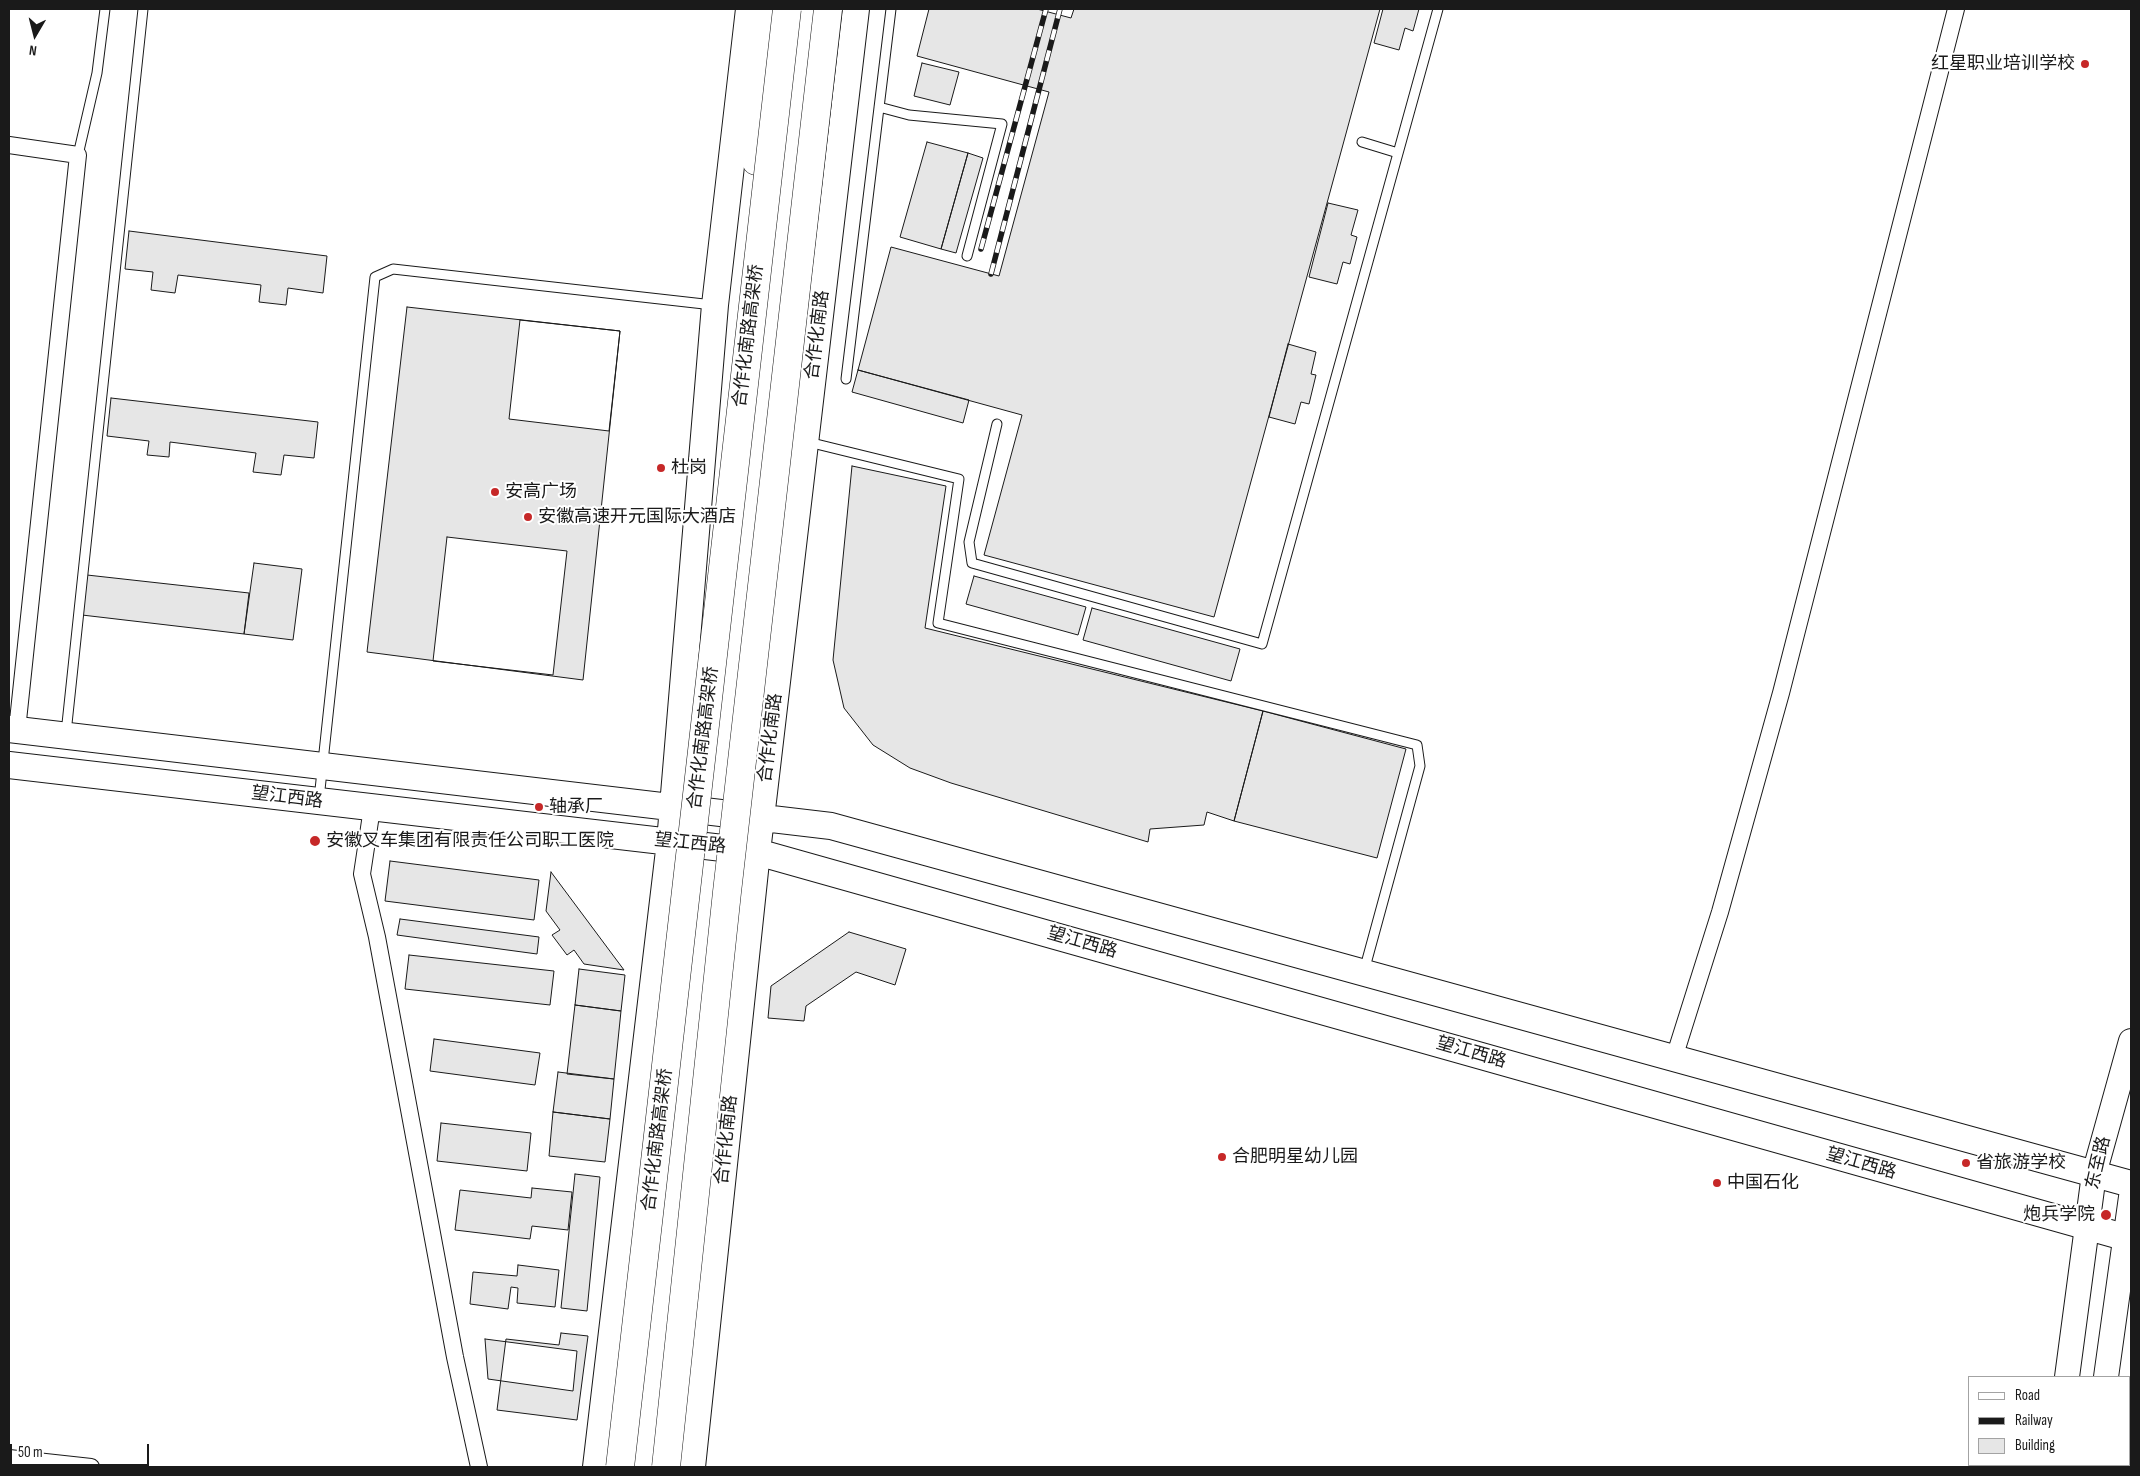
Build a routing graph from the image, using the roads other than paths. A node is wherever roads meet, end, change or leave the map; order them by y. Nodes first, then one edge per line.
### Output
1 (105, 9) edge
2 (143, 9) edge
3 (748, 9) edge
4 (772, 9) edge
5 (787, 9) edge
6 (828, 9) edge
7 (856, 9) edge
8 (891, 9) edge
9 (1438, 9) edge
10 (1956, 9) edge
11 (879, 107) junction
12 (1362, 142) dead end
13 (9, 145) edge
14 (1398, 153) junction
15 (78, 155) junction
16 (967, 256) dead end
17 (715, 305) junction
18 (846, 379) dead end
19 (997, 424) dead end
20 (806, 441) junction
21 (735, 462) junction
22 (13, 729) edge
23 (66, 736) junction
24 (9, 765) edge
25 (322, 766) junction
26 (318, 802) junction
27 (372, 808) junction
28 (674, 808) junction
29 (761, 818) junction
30 (670, 842) junction
31 (757, 852) junction
32 (1363, 973) junction
33 (2131, 1041) edge
34 (1674, 1058) junction
35 (2094, 1174) junction
36 (2131, 1184) edge
37 (2131, 1197) edge
38 (2086, 1226) junction
39 (2128, 1238) edge
40 (2067, 1376) edge
41 (2106, 1376) edge
42 (9, 1458) edge
43 (91, 1467) edge
44 (479, 1467) edge
45 (596, 1467) edge
46 (620, 1467) edge
47 (666, 1467) edge
48 (692, 1467) edge

1 - 15 lane
2 - 23 lane
3 - 17 main road
4 - 21 highway, bridge
5 - 21 highway, 合作化南路高架桥, bridge
6 - 47 highway, bridge
7 - 20 main road, 合作化南路
8 - 11 lane
9 - 14 lane
10 - 34 street
11 - 16 lane
11 - 18 lane
12 - 14 lane
13 - 15 street
14 - 19 lane
15 - 22 street
17 - 25 lane
17 - 28 main road
20 - 29 main road, 合作化南路
20 - 32 lane
21 - 46 highway, 合作化南路高架桥, bridge
22 - 23 main road, 望江西路
23 - 25 main road, 望江西路
24 - 26 main road, 望江西路
25 - 26 lane
25 - 28 main road, 望江西路
26 - 27 main road, 望江西路
27 - 30 main road, 望江西路
27 - 44 street
28 - 29 main road, 望江西路
28 - 30 main road
29 - 31 main road, 合作化南路
29 - 32 main road, 望江西路
30 - 31 main road, 望江西路
30 - 45 main road
31 - 38 main road, 望江西路
31 - 48 main road, 合作化南路
32 - 34 main road, 望江西路
33 - 35 street, 东至路
34 - 35 main road, 望江西路
35 - 36 main road, 望江西路
35 - 38 street, 东至路
37 - 39 street
38 - 39 main road, 望江西路
38 - 40 street, 东至路
39 - 41 street
42 - 43 street

